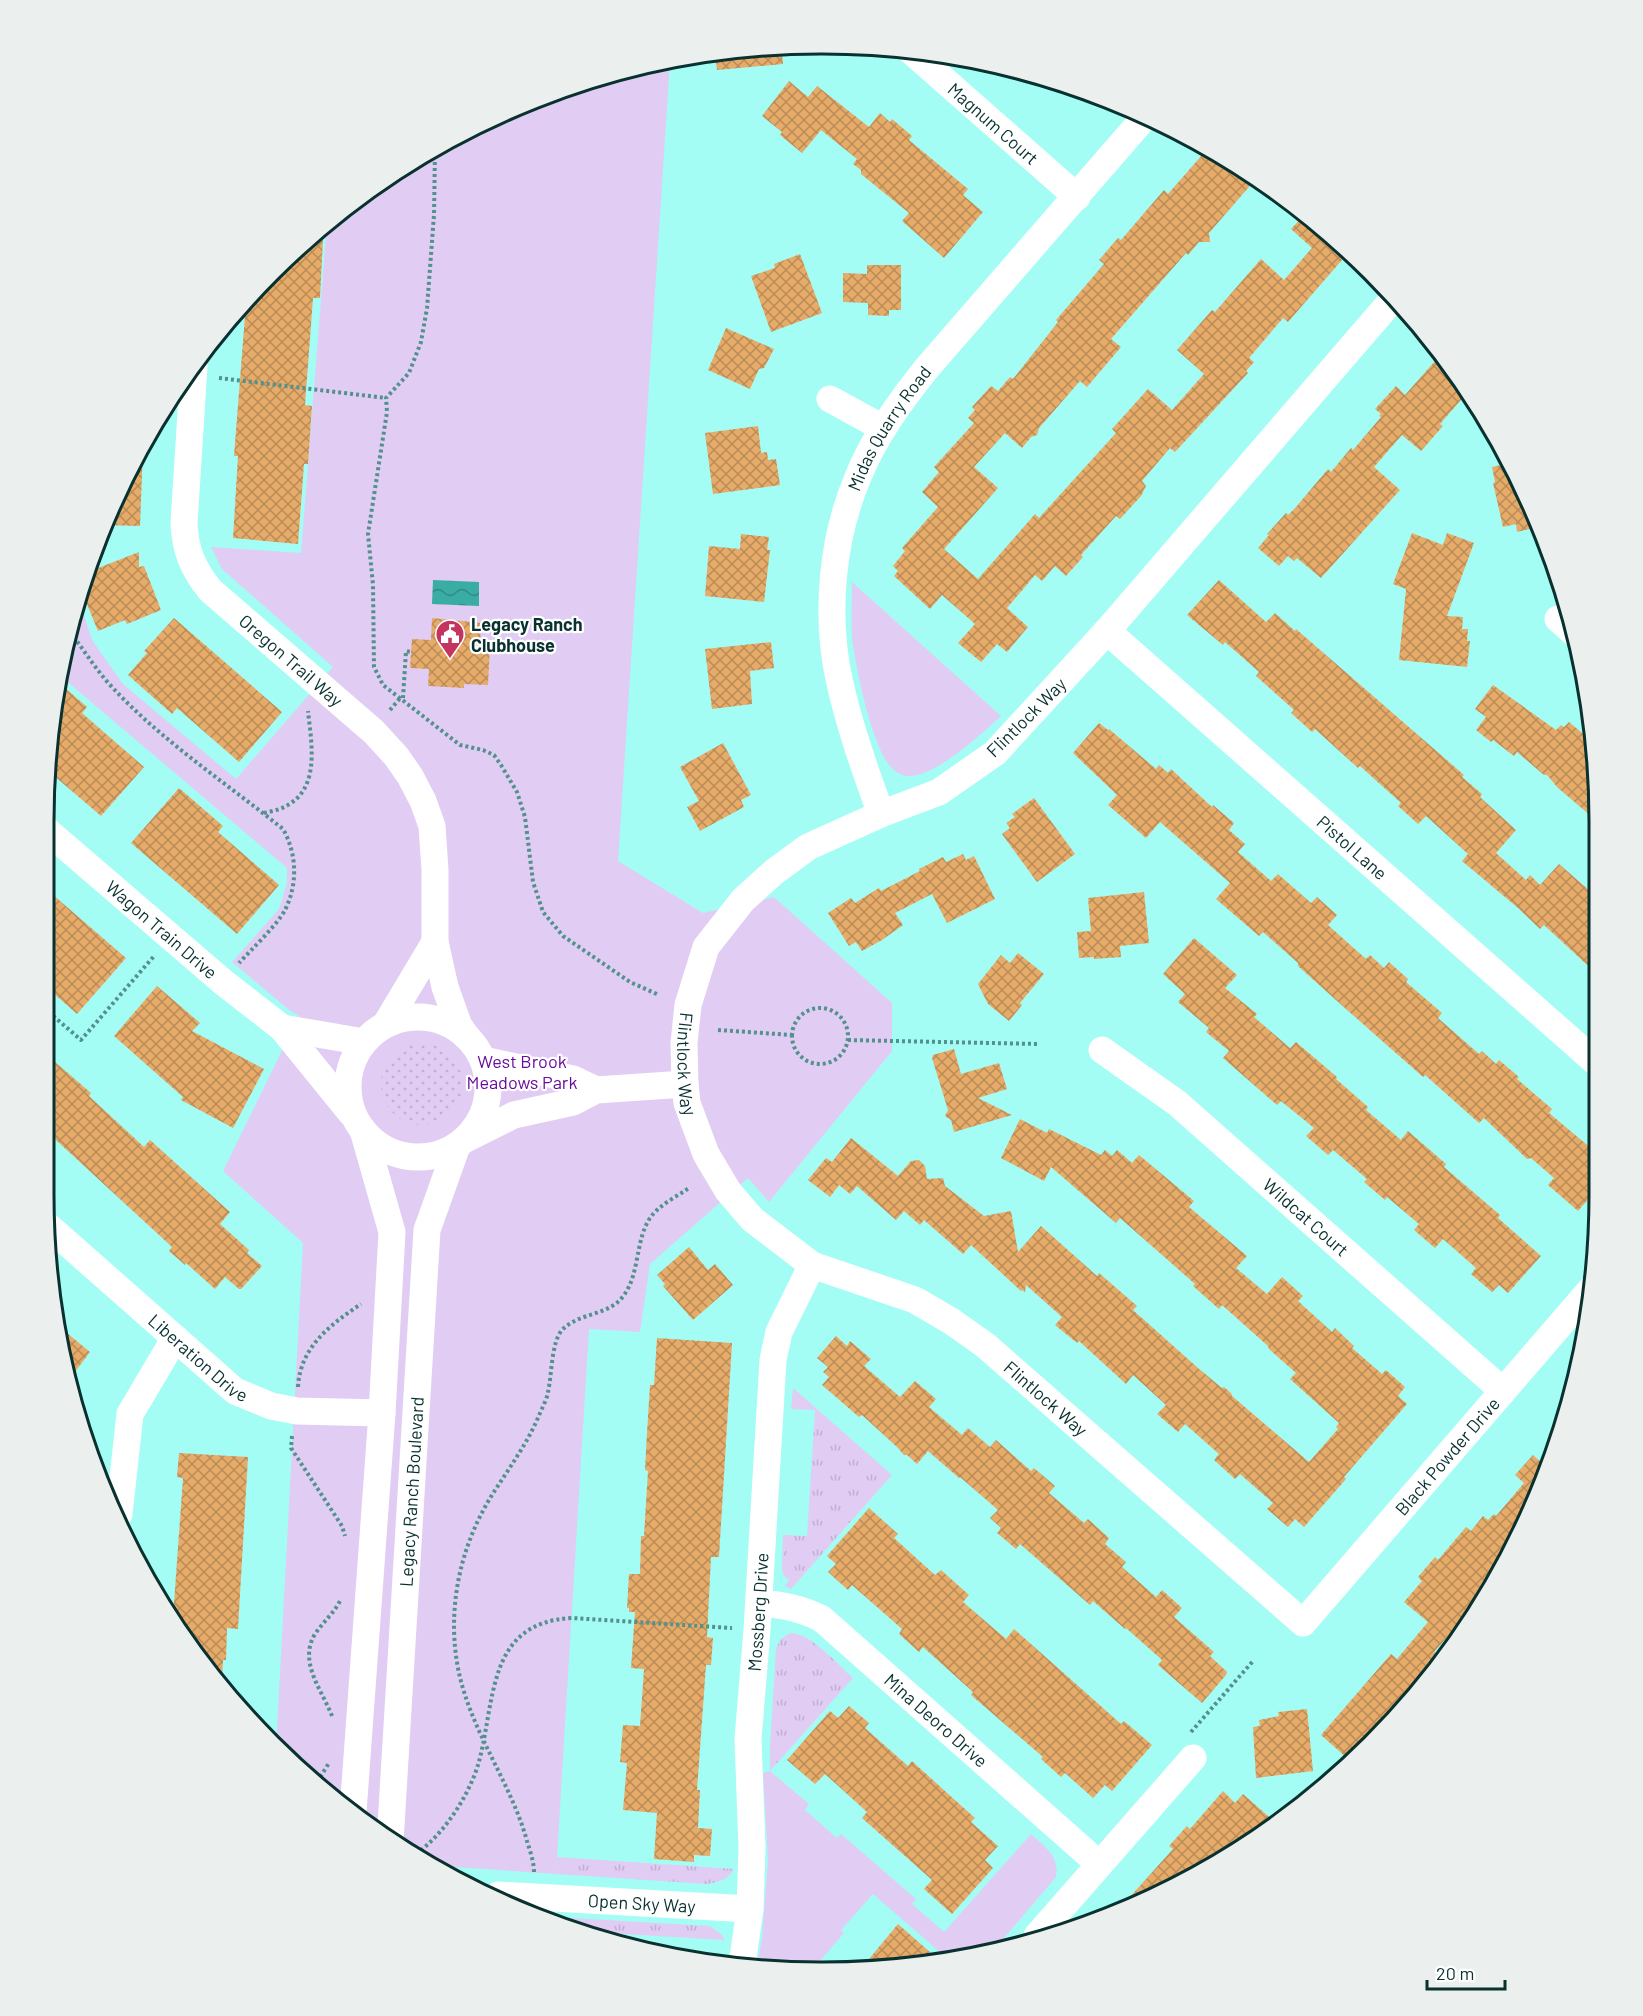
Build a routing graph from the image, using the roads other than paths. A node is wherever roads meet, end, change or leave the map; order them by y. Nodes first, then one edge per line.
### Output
1 (923, 61) edge
2 (1140, 123) edge
3 (1077, 197) junction
4 (1389, 304) edge
5 (203, 372) edge
6 (830, 399) dead end
7 (883, 428) junction
8 (1107, 632) junction
9 (881, 814) junction
10 (54, 837) edge
11 (435, 942) junction
12 (386, 1024) junction
13 (282, 1028) junction
14 (468, 1037) junction
15 (364, 1042) junction
16 (1102, 1050) dead end
17 (1589, 1056) edge
18 (483, 1060) junction
19 (685, 1084) junction
20 (596, 1090) junction
21 (359, 1124) junction
22 (461, 1143) junction
23 (56, 1233) edge
24 (812, 1265) junction
25 (1581, 1300) edge
26 (175, 1338) junction
27 (1503, 1390) junction
28 (382, 1413) junction
29 (120, 1505) edge
30 (758, 1617) junction
31 (1303, 1623) joint
32 (1189, 1748) road end
33 (354, 1803) edge
34 (391, 1830) edge
35 (1099, 1864) junction
36 (510, 1896) edge
37 (750, 1910) junction
38 (1043, 1929) edge
39 (743, 1957) edge

1 - 3 street, Magnum Court
2 - 3 street, Midas Quarry Road
3 - 7 street, Midas Quarry Road
4 - 8 street, Flintlock Way
5 - 11 street, Oregon Trail Way
6 - 7 street
7 - 9 street, Midas Quarry Road
8 - 9 street, Flintlock Way
8 - 17 street, Pistol Lane
9 - 19 street, Flintlock Way
10 - 13 street, Wagon Train Drive
11 - 12 street
11 - 14 street, Oregon Trail Way
12 - 14 street
12 - 15 street
13 - 15 street, Wagon Train Drive
13 - 21 street, Wagon Train Drive
14 - 18 street
15 - 21 street
16 - 27 street, Wildcat Court
18 - 20 street
18 - 22 street
19 - 20 street
19 - 24 street, Flintlock Way
20 - 22 street
21 - 22 street
21 - 28 street, Legacy Ranch Boulevard
22 - 34 street, Legacy Ranch Boulevard
23 - 26 street, Liberation Drive
24 - 30 street, Mossberg Drive
24 - 31 street, Flintlock Way
25 - 27 street, Black Powder Drive
26 - 28 street, Liberation Drive
26 - 29 street
27 - 31 street, Black Powder Drive
28 - 33 street, Legacy Ranch Boulevard
30 - 35 street, Mina Deoro Drive
30 - 37 street, Mossberg Drive
32 - 35 street
35 - 38 street
36 - 37 street, Open Sky Way
37 - 39 street, Mossberg Drive

